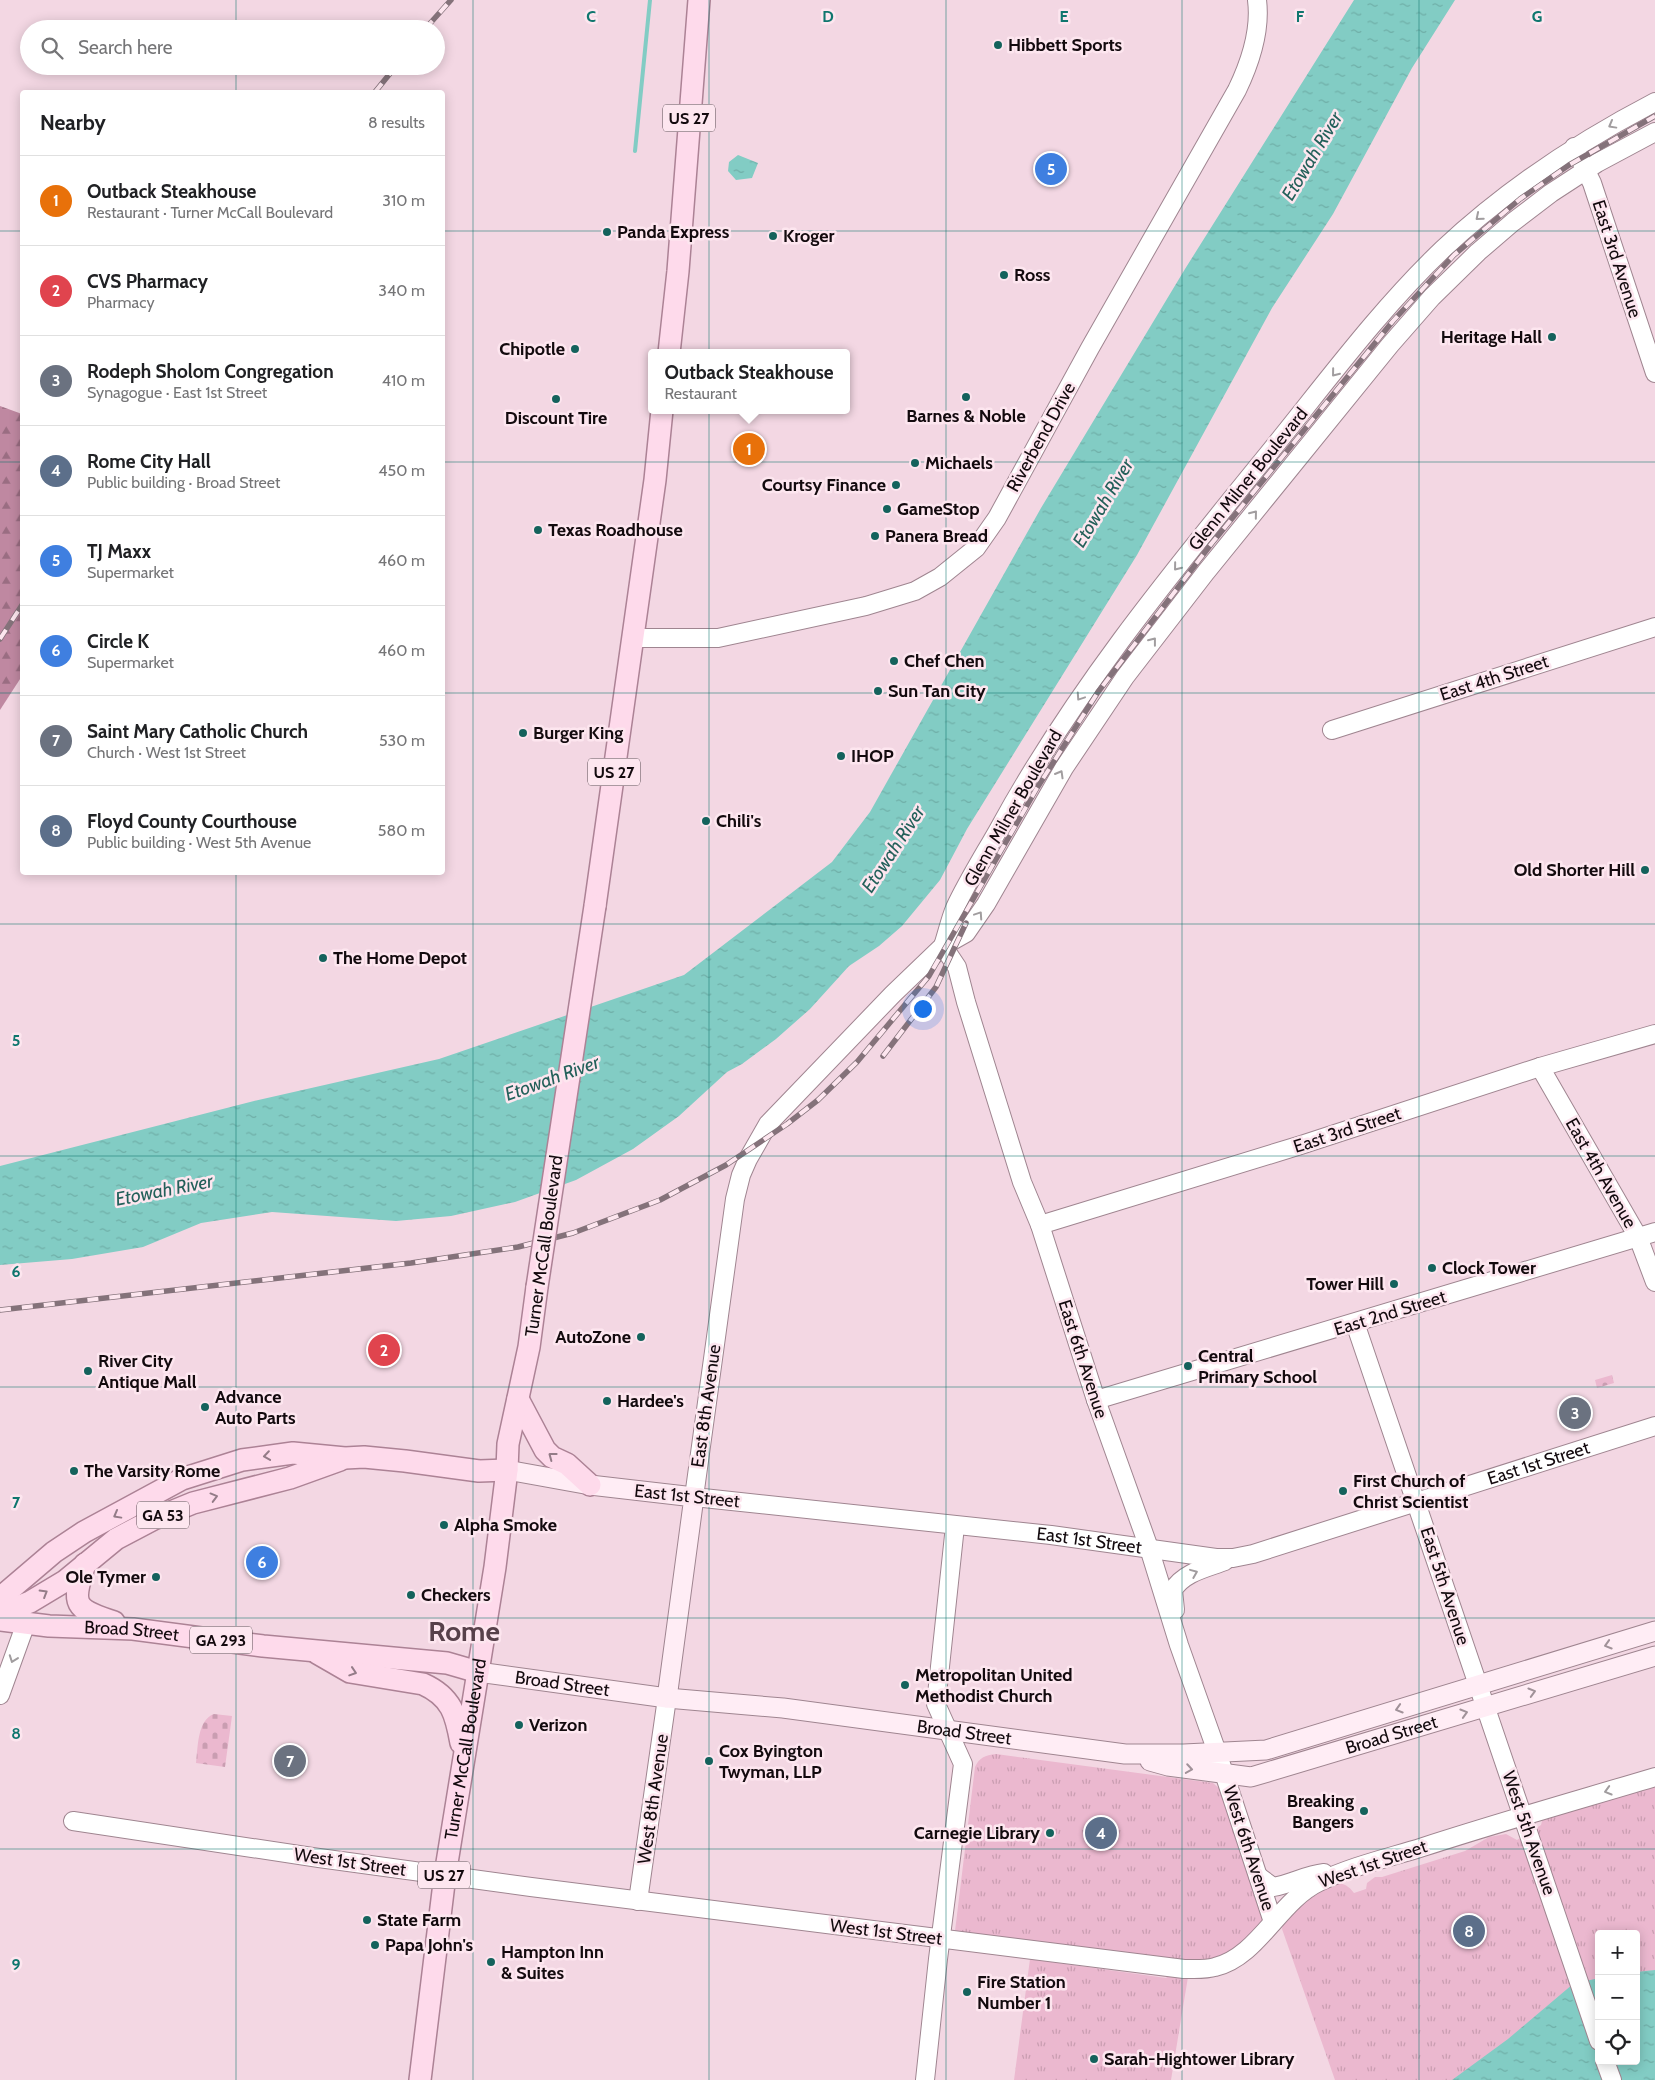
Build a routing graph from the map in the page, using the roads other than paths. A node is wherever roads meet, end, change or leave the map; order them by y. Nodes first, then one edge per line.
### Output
1 (698, 0) edge
2 (1257, 0) edge
3 (1655, 102) edge
4 (1655, 132) edge
5 (1574, 147) junction
6 (1586, 171) junction
7 (669, 349) edge
8 (1655, 373) edge
9 (662, 414) edge
10 (1655, 627) edge
11 (632, 638) junction
12 (1332, 730) dead end
13 (943, 946) junction
14 (1655, 1034) edge
15 (1540, 1067) junction
16 (741, 1175) joint
17 (1040, 1226) junction
18 (1655, 1232) edge
19 (1638, 1237) junction
20 (1655, 1282) edge
21 (1355, 1323) junction
22 (518, 1399) junction
23 (1096, 1400) junction
24 (1655, 1426) edge
25 (345, 1458) junction
26 (507, 1470) junction
27 (590, 1485) junction
28 (694, 1497) junction
29 (1417, 1502) junction
30 (955, 1526) junction
31 (1149, 1548) junction
32 (1233, 1558) junction
33 (85, 1564) junction
34 (0, 1598) edge
35 (0, 1614) edge
36 (0, 1620) edge
37 (26, 1623) junction
38 (133, 1629) junction
39 (1655, 1631) edge
40 (1179, 1645) junction
41 (310, 1650) junction
42 (1655, 1656) edge
43 (478, 1672) junction
44 (1479, 1685) junction
45 (0, 1696) edge
46 (667, 1698) junction
47 (1486, 1706) junction
48 (947, 1731) junction
49 (1217, 1752) junction
50 (1125, 1754) junction
51 (463, 1755) junction
52 (1224, 1774) junction
53 (1655, 1777) edge
54 (1523, 1816) junction
55 (73, 1821) dead end
56 (1345, 1871) junction
57 (444, 1875) junction
58 (1258, 1876) junction
59 (638, 1901) junction
60 (1273, 1922) junction
61 (942, 1939) junction
62 (1595, 2029) edge
63 (1606, 2065) edge
64 (420, 2080) edge
65 (926, 2080) edge
66 (1612, 2080) edge

1 - 7 main road, US 27
2 - 11 street, Riverbend Drive
3 -> 5 street, Glenn Milner Boulevard
4 - 6 street, Glenn Milner Boulevard
5 - 6 street, East 3rd Avenue
5 -> 13 street, Glenn Milner Boulevard
6 - 8 street, East 3rd Avenue
13 -> 6 street, Glenn Milner Boulevard
9 - 11 main road, Turner McCall Boulevard / US 27
10 - 12 street, East 4th Street
11 - 22 main road, Turner McCall Boulevard / US 27, bridge
13 - 16 street, Glenn Milner Boulevard
13 - 17 street, East 6th Avenue
14 - 15 street, East 3rd Street
15 - 17 street, East 3rd Street
15 - 19 street, East 4th Avenue
16 - 28 street, East 8th Avenue
17 - 23 street, East 6th Avenue
18 - 19 street, East 2nd Street
19 - 20 street, East 4th Avenue
19 - 21 street, East 2nd Street
21 - 23 street, East 2nd Street
21 - 29 street, East 5th Avenue
22 - 26 main road, Turner McCall Boulevard / US 27
27 -> 22 main road
23 - 31 street, East 6th Avenue
24 - 29 street, East 1st Street
25 - 26 main road, GA 53
33 -> 25 main road, GA 53
25 -> 34 main road, GA 53
26 - 27 main road, East 1st Street
26 - 43 main road, Turner McCall Boulevard / US 27
27 - 28 main road, East 1st Street
28 - 30 street, East 1st Street
28 - 46 main road, East 8th Avenue
29 - 32 street, East 1st Street
29 - 44 street, East 5th Avenue
30 - 31 street, East 1st Street
30 - 48 street
31 - 32 street, East 1st Street
31 - 40 street, East 6th Avenue
40 -> 32 street
35 -> 33 main road, GA 53
33 - 38 main road
36 - 37 main road, Broad Street / GA 293
37 - 38 main road, Broad Street / GA 293
37 -> 45 street
38 - 41 main road, Broad Street / GA 293
39 -> 44 main road, Broad Street
40 - 49 street, East 6th Avenue
41 - 43 main road, Broad Street / GA 293
41 -> 51 main road
47 -> 42 main road, Broad Street
43 - 46 main road, Broad Street
43 - 51 main road, Turner McCall Boulevard / US 27
44 - 47 street, East 5th Avenue
44 -> 49 main road, Broad Street
46 - 48 main road, Broad Street
46 - 59 street, West 8th Avenue
52 -> 47 main road, Broad Street
47 - 54 street, West 5th Avenue
48 - 50 main road, Broad Street
48 - 61 street
49 - 50 main road, Broad Street
49 - 52 street, East 6th Avenue
50 -> 52 main road, Broad Street
51 - 57 main road, Turner McCall Boulevard / US 27
52 - 58 street, West 6th Avenue
53 -> 54 street, West 1st Street
54 - 56 street, West 1st Street
54 - 62 street, West 5th Avenue
55 - 57 street, West 1st Street
56 - 58 street
56 - 60 street, West 1st Street
57 - 59 street, West 1st Street
57 - 64 main road, Turner McCall Boulevard / US 27
58 - 60 street, West 6th Avenue
59 - 61 street, West 1st Street
60 - 61 street, West 1st Street
61 - 65 street
63 - 66 street

